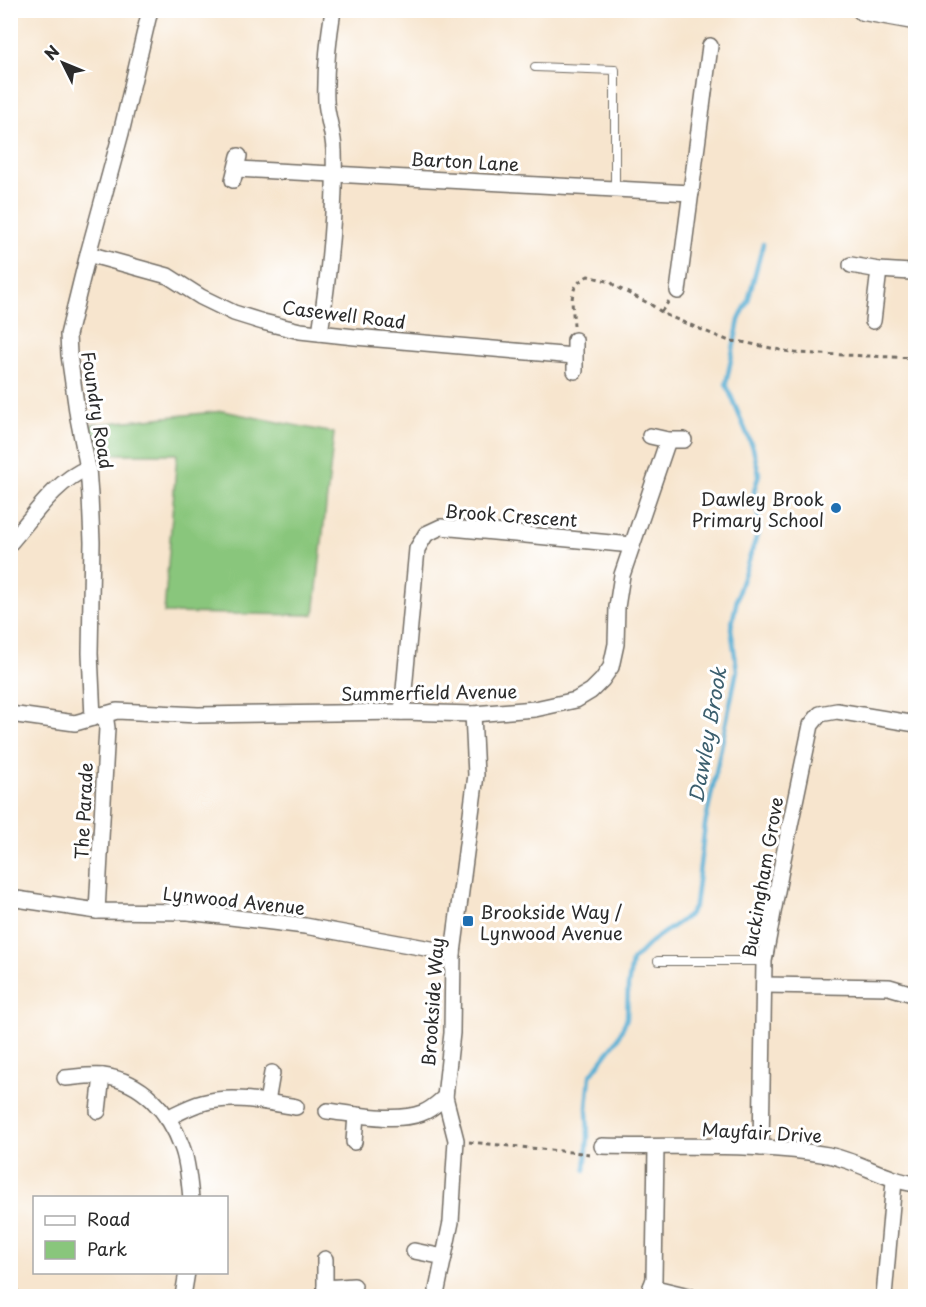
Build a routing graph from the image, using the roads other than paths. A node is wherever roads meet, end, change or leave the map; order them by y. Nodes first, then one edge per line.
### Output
1 (150, 10) edge
2 (333, 10) edge
3 (861, 12) edge
4 (915, 22) edge
5 (710, 46) dead end
6 (535, 67) dead end
7 (236, 168) dead end
8 (334, 174) junction
9 (615, 189) junction
10 (691, 193) junction
11 (88, 254) junction
12 (851, 265) dead end
13 (879, 270) junction
14 (915, 270) edge
15 (678, 291) dead end
16 (873, 321) dead end
17 (320, 333) junction
18 (574, 340) road end
19 (650, 436) dead end
20 (668, 440) junction
21 (684, 440) dead end
22 (88, 468) junction
23 (10, 543) edge
24 (632, 545) junction
25 (402, 712) junction
26 (10, 714) edge
27 (473, 714) junction
28 (99, 716) junction
29 (915, 724) edge
30 (10, 898) edge
31 (98, 911) junction
32 (453, 953) junction
33 (658, 961) dead end
34 (765, 961) junction
35 (764, 985) junction
36 (915, 995) edge
37 (272, 1073) dead end
38 (102, 1076) junction
39 (65, 1078) dead end
40 (445, 1097) junction
41 (267, 1102) junction
42 (296, 1107) dead end
43 (327, 1111) dead end
44 (98, 1112) dead end
45 (356, 1114) junction
46 (167, 1118) junction
47 (354, 1143) dead end
48 (656, 1148) junction
49 (761, 1148) junction
50 (599, 1150) road end
51 (894, 1181) junction
52 (915, 1184) edge
53 (191, 1196) edge
54 (414, 1251) dead end
55 (444, 1257) junction
56 (325, 1259) dead end
57 (187, 1274) edge
58 (354, 1286) dead end
59 (437, 1290) dead end
60 (325, 1292) edge
61 (650, 1292) edge
62 (183, 1296) edge
63 (689, 1296) edge
64 (884, 1296) edge

1 - 11 street, Foundry Road
2 - 8 street
3 - 4 street
5 - 10 street
6 - 9 lane
7 - 8 street, Barton Lane
8 - 9 street, Barton Lane
8 - 17 street
9 - 10 street, Barton Lane
10 - 15 street
11 - 17 street, Casewell Road
11 - 22 street, Foundry Road
12 - 13 street
13 - 14 street
13 - 16 street
17 - 18 street, Casewell Road
19 - 20 street
20 - 21 street
20 - 24 street, Summerfield Avenue
22 - 23 street
22 - 28 street, Foundry Road
24 - 25 street, Brook Crescent
24 - 27 street, Summerfield Avenue
25 - 27 street, Summerfield Avenue
25 - 28 street, Summerfield Avenue
26 - 28 street
27 - 32 street, Brookside Way
28 - 31 street, The Parade
29 - 34 street, Buckingham Grove
30 - 31 street, Lynwood Avenue
31 - 32 street, Lynwood Avenue
32 - 40 street, Brookside Way
33 - 34 lane
34 - 35 street, Buckingham Grove
35 - 36 street
35 - 49 street, Buckingham Grove
37 - 41 street
38 - 39 street
38 - 44 street
38 - 46 street
40 - 45 street
40 - 55 street, Brookside Way
41 - 42 street
41 - 46 street
43 - 45 street
45 - 47 street
46 - 53 street
48 - 49 street, Mayfair Drive
48 - 50 street, Mayfair Drive
48 - 61 street
49 - 51 street, Mayfair Drive
51 - 52 street, Mayfair Drive
51 - 64 street
54 - 55 street
55 - 59 street, Brookside Way
56 - 60 street
57 - 62 street
58 - 60 street
61 - 63 street

